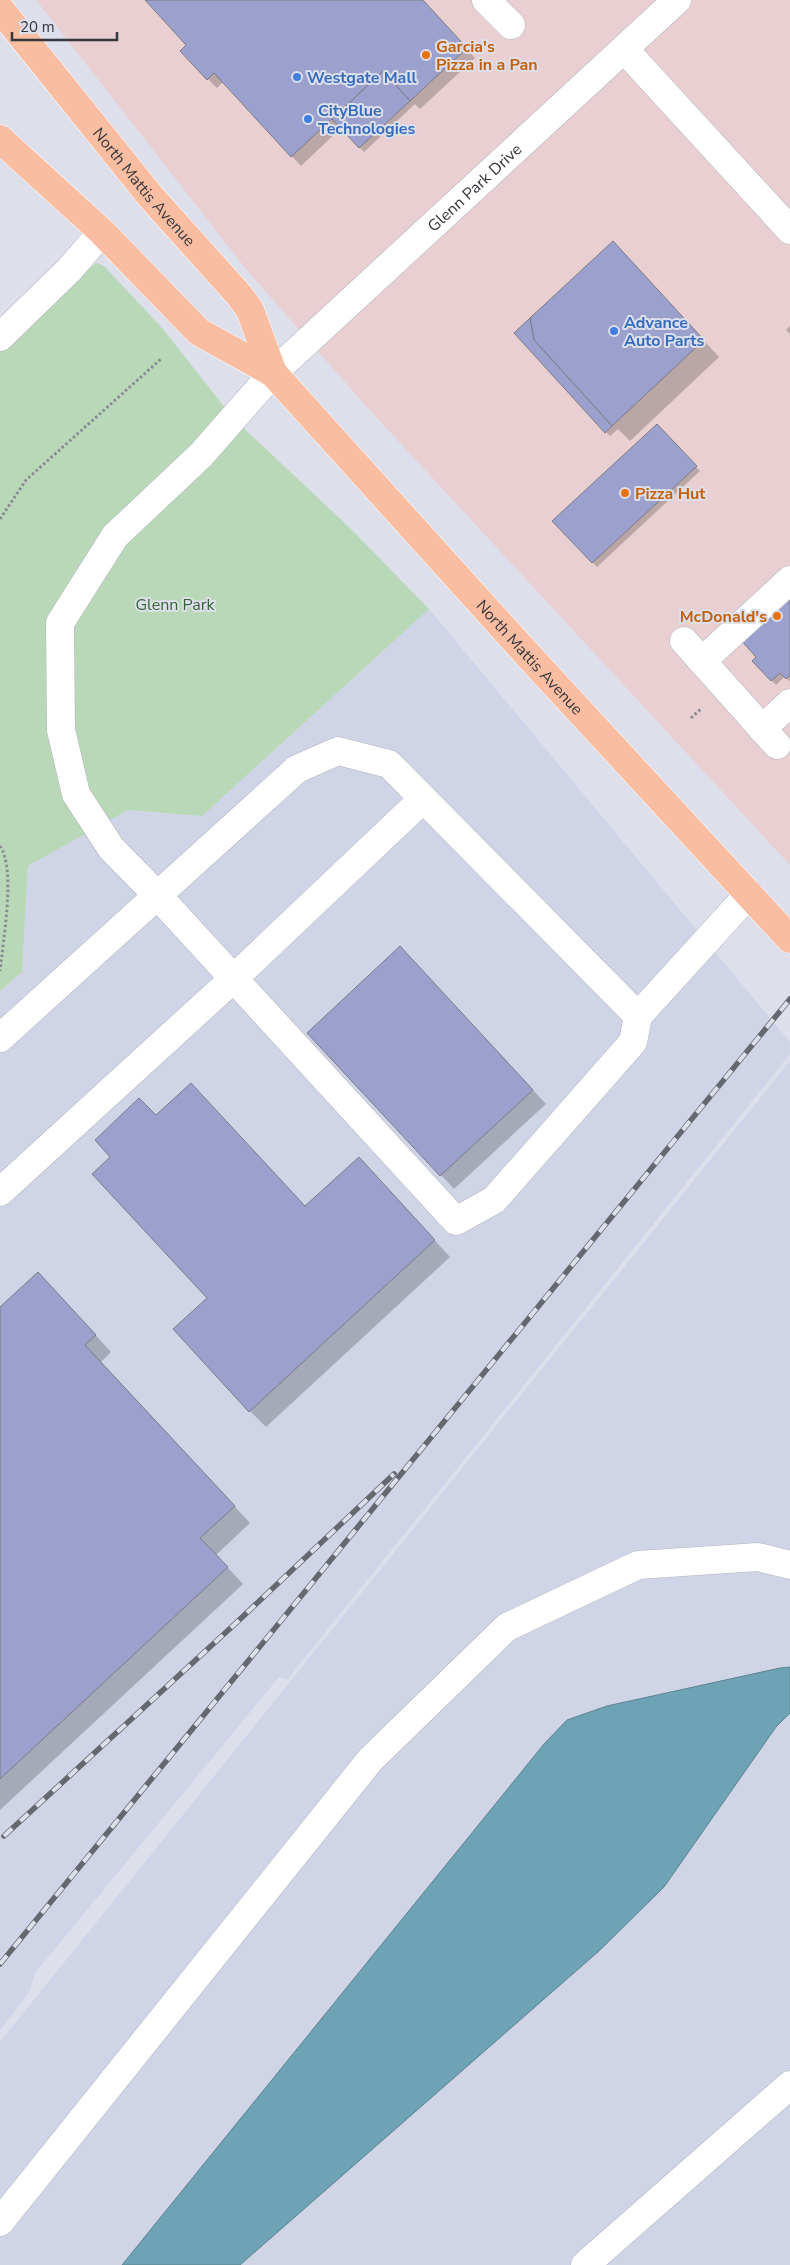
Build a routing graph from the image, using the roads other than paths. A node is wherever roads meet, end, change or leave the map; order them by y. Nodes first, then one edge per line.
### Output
1 (486, 0) edge
2 (677, 0) edge
3 (0, 9) edge
4 (511, 25) dead end
5 (624, 49) junction
6 (0, 140) edge
7 (790, 230) edge
8 (102, 232) junction
9 (0, 337) edge
10 (273, 373) junction
11 (790, 580) edge
12 (684, 641) dead end
13 (702, 661) junction
14 (790, 703) edge
15 (423, 799) junction
16 (749, 894) junction
17 (158, 896) junction
18 (790, 939) edge
19 (233, 979) junction
20 (638, 1016) junction
21 (0, 1038) edge
22 (0, 1192) edge
23 (790, 1565) edge
24 (790, 2085) edge
25 (0, 2222) edge
26 (585, 2265) edge

1 - 4 street
2 - 5 street, Glenn Park Drive
3 - 10 main road, North Mattis Avenue
5 - 7 street
5 - 10 street, Glenn Park Drive
6 - 8 main road, North Mattis Avenue
8 - 9 street
8 - 10 main road, North Mattis Avenue
10 - 16 main road, North Mattis Avenue
10 - 17 street, Glenn Park Drive
11 - 13 street
12 - 13 street
13 - 14 street
15 - 17 street
15 - 19 street
15 - 20 street
16 - 18 main road, North Mattis Avenue
16 - 20 street
17 - 19 street, Glenn Park Drive
17 - 21 street
19 - 20 street, Glenn Park Drive
19 - 22 street
23 - 25 street
24 - 26 street

